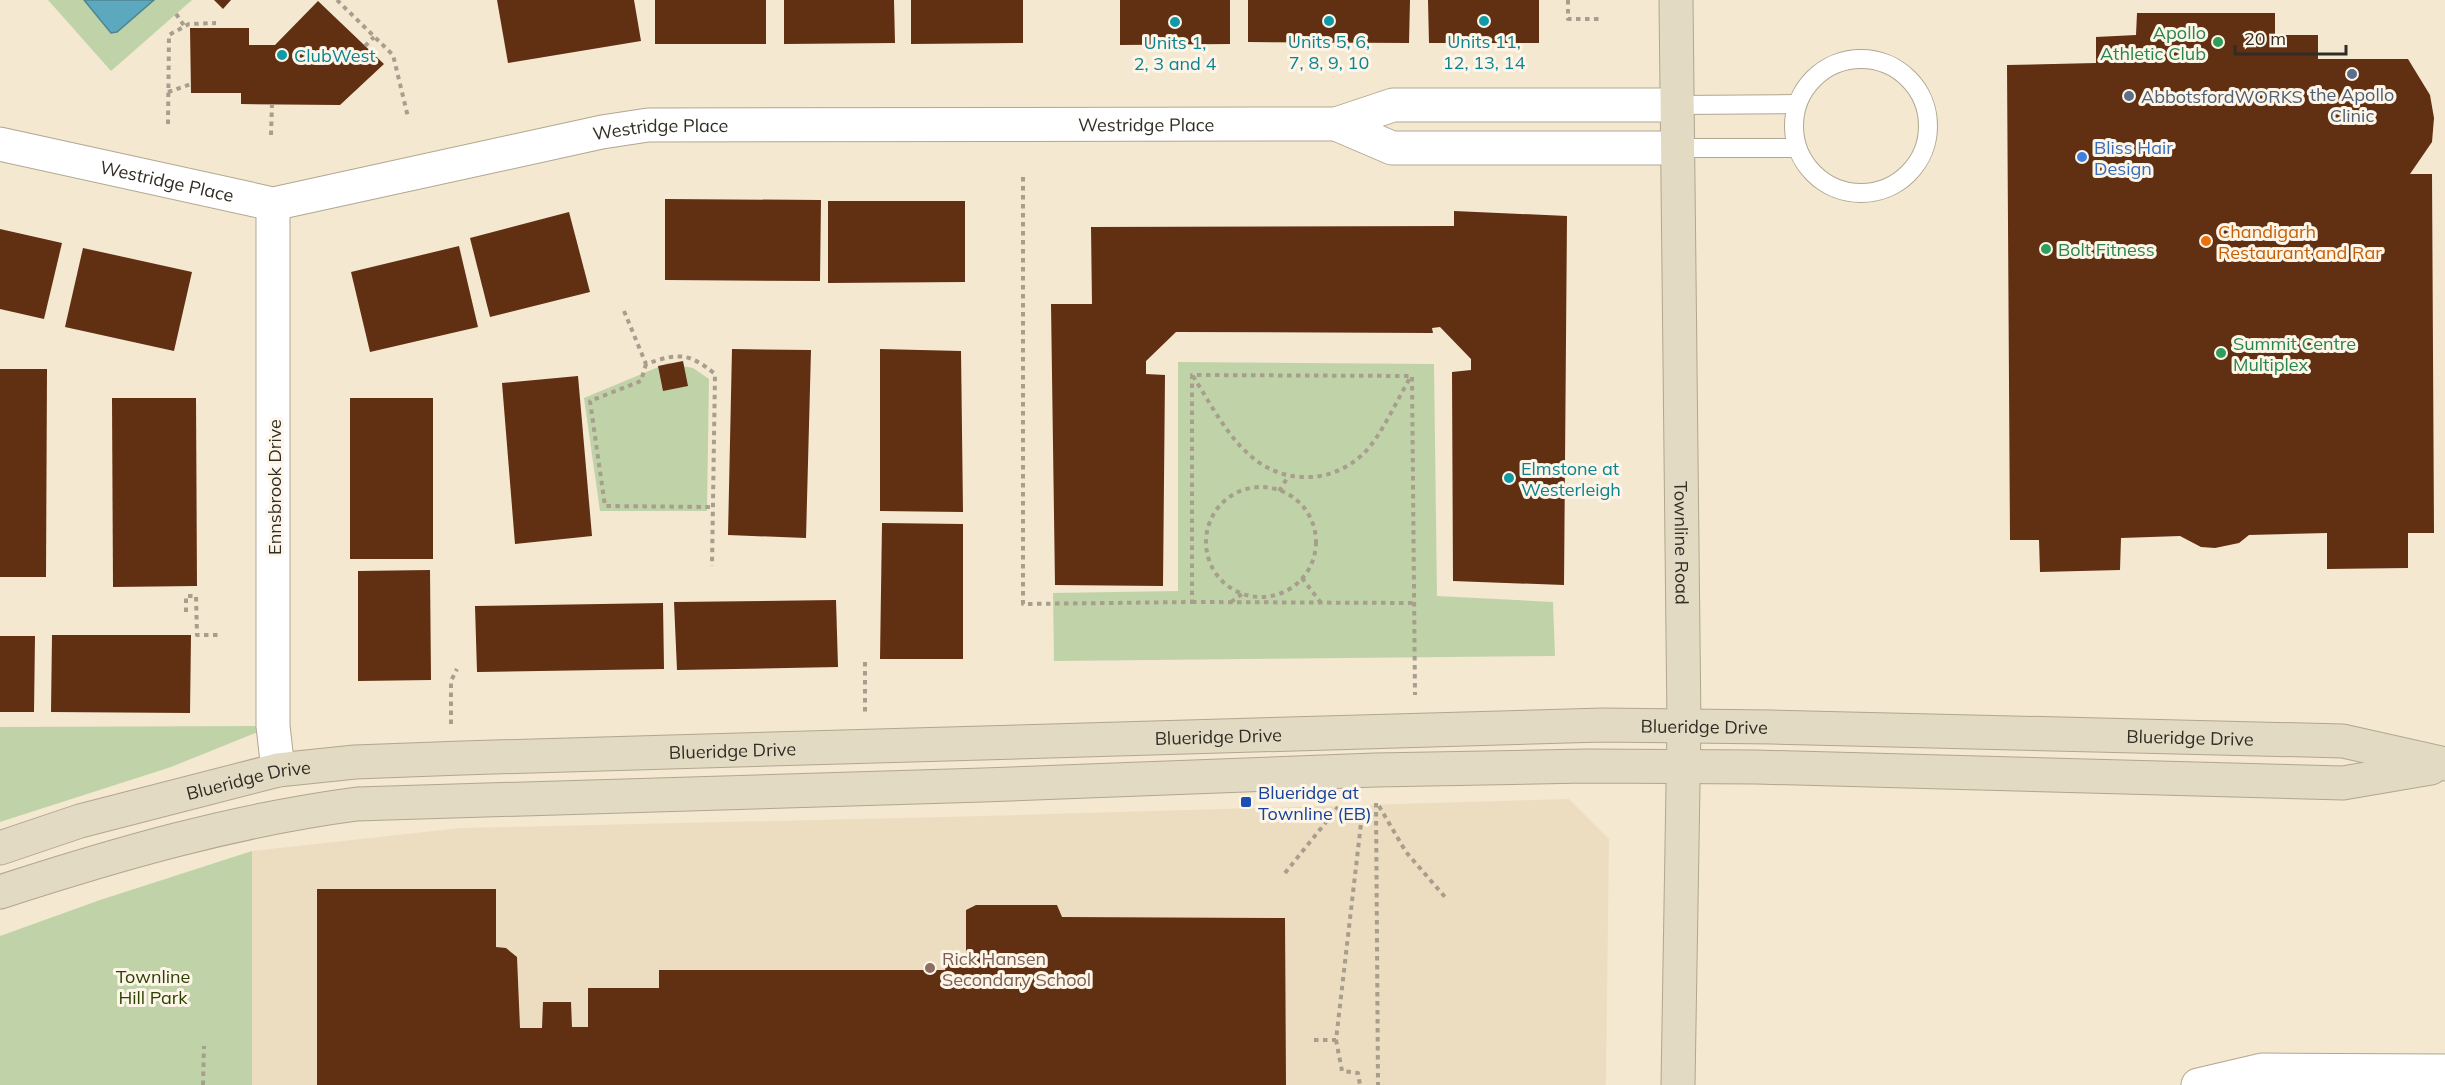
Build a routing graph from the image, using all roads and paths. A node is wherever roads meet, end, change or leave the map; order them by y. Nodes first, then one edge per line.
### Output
1 (337, 0) edge
2 (1568, 0) edge
3 (1676, 0) edge
4 (176, 14) dead end
5 (1601, 19) dead end
6 (216, 23) dead end
7 (185, 27) junction
8 (374, 37) junction
9 (365, 46) dead end
10 (191, 84) dead end
11 (168, 92) junction
12 (272, 104) dead end
13 (1797, 104) junction
14 (1677, 105) junction
15 (408, 117) dead end
16 (168, 124) dead end
17 (1336, 124) junction
18 (271, 135) dead end
19 (0, 144) edge
20 (1678, 148) junction
21 (1797, 148) junction
22 (1023, 177) dead end
23 (273, 204) junction
24 (624, 311) dead end
25 (646, 364) junction
26 (1192, 375) junction
27 (1412, 376) junction
28 (1288, 477) junction
29 (1279, 491) junction
30 (713, 507) junction
31 (712, 566) dead end
32 (1302, 578) junction
33 (1242, 594) junction
34 (1192, 603) junction
35 (1229, 603) junction
36 (1322, 603) junction
37 (1414, 603) junction
38 (186, 612) dead end
39 (221, 635) dead end
40 (865, 662) dead end
41 (457, 669) dead end
42 (1415, 696) dead end
43 (865, 714) dead end
44 (1684, 726) junction
45 (451, 727) dead end
46 (2445, 765) edge
47 (1684, 766) junction
48 (278, 770) junction
49 (1376, 801) junction
50 (1342, 802) dead end
51 (0, 848) edge
52 (1285, 873) dead end
53 (0, 892) edge
54 (1445, 897) dead end
55 (1314, 1040) dead end
56 (1336, 1040) junction
57 (204, 1046) dead end
58 (2445, 1071) edge
59 (203, 1085) edge
60 (1360, 1085) edge
61 (1378, 1085) edge
62 (1678, 1085) edge
63 (2198, 1085) edge

1 - 8 path
2 - 5 path
3 - 14 street, Townline Road
4 - 7 path
6 - 7 path
7 - 11 path
8 - 9 path
8 - 15 path
10 - 11 path
11 - 16 path
12 - 18 path
13 - 14 lane
13 - 21 lane
13 - 21 lane
14 - 17 street, Westridge Place
14 - 20 street, Townline Road
17 - 20 street, Westridge Place
17 - 23 street, Westridge Place
19 - 23 street, Westridge Place
20 - 21 lane
20 - 44 street, Townline Road
22 - 34 path
23 - 48 street, Ennsbrook Drive
24 - 25 path
25 - 30 path
25 - 30 path
26 - 27 path
26 - 28 path
26 - 34 path
27 - 28 path
27 - 37 path
28 - 29 path
29 - 32 path
29 - 33 path
30 - 31 path
32 - 33 path
32 - 36 path
33 - 35 path
34 - 35 path
35 - 36 path
36 - 37 path
37 - 42 path
38 - 39 path
40 - 43 path
41 - 45 path
44 - 46 street, Blueridge Drive
44 - 47 street, Townline Road
44 - 48 street, Blueridge Drive
46 - 47 street, Blueridge Drive
47 - 53 street, Blueridge Drive
47 - 62 street, Townline Road
48 - 51 street, Blueridge Drive
49 - 54 path
49 - 56 path
49 - 61 path
50 - 52 path
55 - 56 path
56 - 60 path
57 - 59 path
58 - 63 street

